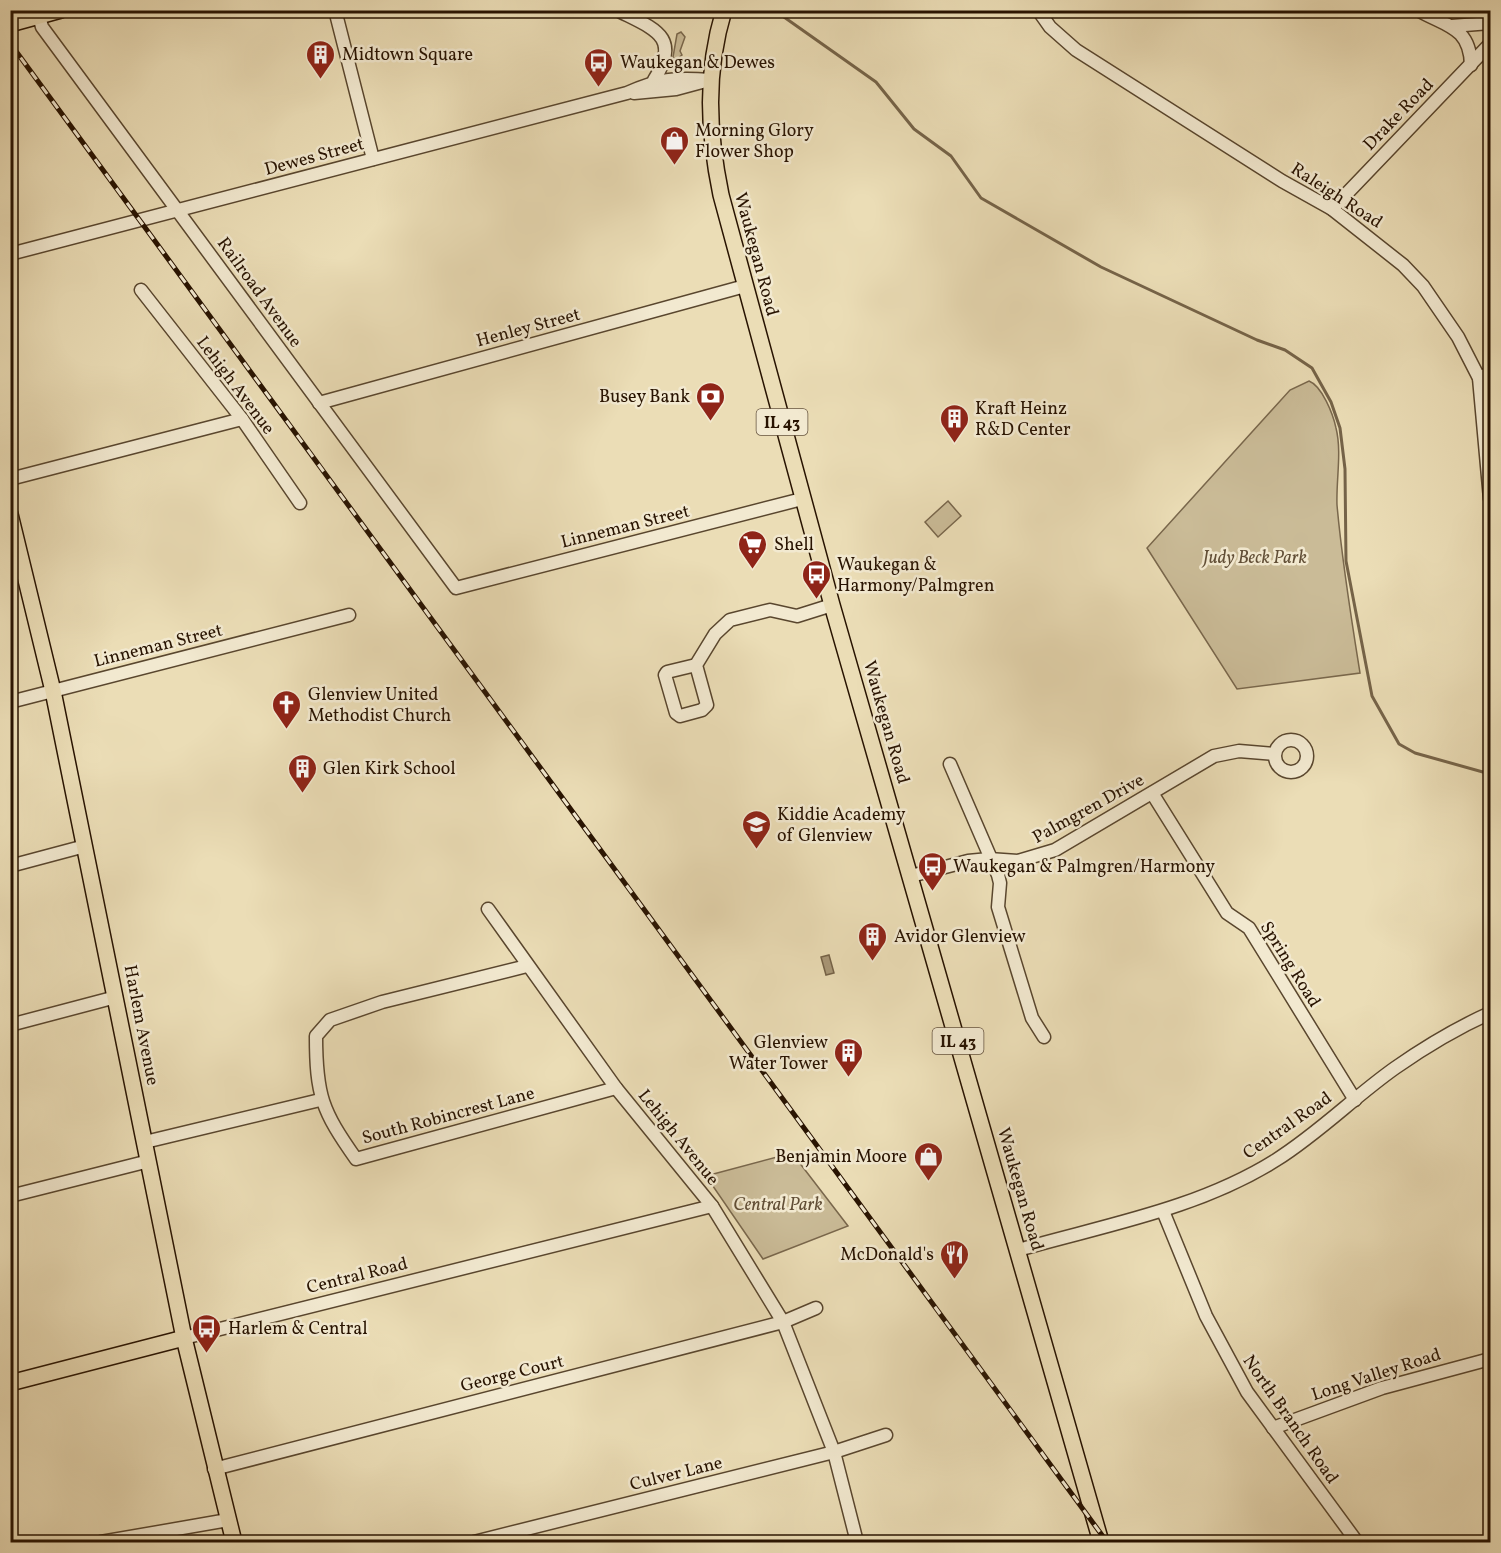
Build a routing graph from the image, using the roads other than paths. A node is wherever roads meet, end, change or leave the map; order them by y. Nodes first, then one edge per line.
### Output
1 (61, 10) edge
2 (336, 10) edge
3 (617, 10) edge
4 (724, 10) edge
5 (1038, 10) edge
6 (1418, 10) edge
7 (39, 16) junction
8 (10, 24) edge
9 (1491, 24) edge
10 (1452, 26) junction
11 (1491, 44) edge
12 (1470, 65) junction
13 (654, 80) junction
14 (710, 80) junction
15 (627, 93) junction
16 (373, 159) junction
17 (1332, 209) junction
18 (178, 210) junction
19 (10, 254) edge
20 (746, 286) junction
21 (141, 290) dead end
22 (1491, 373) edge
23 (1479, 378) junction
24 (319, 403) junction
25 (242, 419) junction
26 (10, 479) edge
27 (802, 499) junction
28 (1491, 499) edge
29 (300, 503) dead end
30 (10, 514) edge
31 (456, 588) joint
32 (832, 605) junction
33 (349, 615) dead end
34 (696, 665) dead end
35 (53, 691) junction
36 (10, 702) edge
37 (1274, 754) dead end
38 (950, 764) dead end
39 (1152, 793) junction
40 (85, 846) junction
41 (989, 859) junction
42 (10, 866) edge
43 (911, 876) junction
44 (488, 909) dead end
45 (527, 966) junction
46 (116, 997) junction
47 (1491, 1013) edge
48 (10, 1025) edge
49 (1044, 1037) dead end
50 (616, 1088) junction
51 (320, 1100) junction
52 (1355, 1100) junction
53 (145, 1142) junction
54 (149, 1161) junction
55 (10, 1196) edge
56 (712, 1206) junction
57 (1163, 1211) junction
58 (1018, 1250) junction
59 (816, 1308) dead end
60 (783, 1322) junction
61 (184, 1338) junction
62 (1491, 1359) edge
63 (10, 1383) edge
64 (1273, 1428) junction
65 (886, 1435) dead end
66 (834, 1452) junction
67 (214, 1468) junction
68 (228, 1520) junction
69 (101, 1542) edge
70 (234, 1542) edge
71 (474, 1542) edge
72 (857, 1542) edge
73 (1101, 1542) edge
74 (1357, 1542) edge

1 - 7 main road
2 - 16 street
3 - 13 street
4 - 14 main road, Waukegan Road / IL 43
5 - 17 street, Raleigh Road
6 - 10 street
7 - 8 main road
7 - 18 street, Railroad Avenue
9 - 10 street
10 - 12 street
11 - 12 street, Drake Road
12 - 17 street, Drake Road
13 - 14 street, Dewes Street
13 - 15 street, Dewes Street
14 - 15 street, Dewes Street
14 - 20 main road, Waukegan Road / IL 43
15 - 16 street, Dewes Street
16 - 18 street, Dewes Street
17 - 23 street, Raleigh Road
18 - 19 street, Dewes Street
18 - 24 street, Railroad Avenue
20 - 24 street, Henley Street
20 - 27 main road, Waukegan Road / IL 43
21 - 25 street, Lehigh Avenue
22 - 23 street
23 - 28 street, Raleigh Road
24 - 31 street, Railroad Avenue
25 - 26 street
25 - 29 street, Lehigh Avenue
27 - 31 street, Linneman Street
27 - 32 main road, Waukegan Road / IL 43
30 - 35 main road, Harlem Avenue
32 - 34 street
32 - 43 main road, Waukegan Road / IL 43
33 - 35 street, Linneman Street
35 - 36 street, Linneman Street
35 - 40 main road, Harlem Avenue
37 - 39 street, Palmgren Drive
38 - 41 street
39 - 41 street, Palmgren Drive
39 - 52 street, Spring Road
40 - 42 street
40 - 46 main road, Harlem Avenue
41 - 43 street, Palmgren Drive
41 - 49 street
43 - 58 main road, Waukegan Road / IL 43
44 - 45 street, Lehigh Avenue
45 - 50 street, Lehigh Avenue
45 - 51 street
46 - 48 street
46 - 53 main road, Harlem Avenue
47 - 52 street, Central Road
50 - 51 street, South Robincrest Lane
50 - 56 street, Lehigh Avenue
51 - 53 street
52 - 57 street, Central Road
53 - 54 main road, Harlem Avenue
54 - 55 street
54 - 61 main road, Harlem Avenue
56 - 60 street, Lehigh Avenue
56 - 61 street, Central Road
57 - 58 street, Central Road
57 - 64 street, North Branch Road
58 - 73 main road, Waukegan Road / IL 43
59 - 60 street, George Court
60 - 66 street, Lehigh Avenue
60 - 67 street, George Court
61 - 63 main road, Central Road
61 - 67 main road, Harlem Avenue
62 - 64 street, Long Valley Road
64 - 74 street, North Branch Road
65 - 66 street, Culver Lane
66 - 71 street, Culver Lane
66 - 72 street, Lehigh Avenue
67 - 68 main road, Harlem Avenue
68 - 69 street
68 - 70 main road, Harlem Avenue

